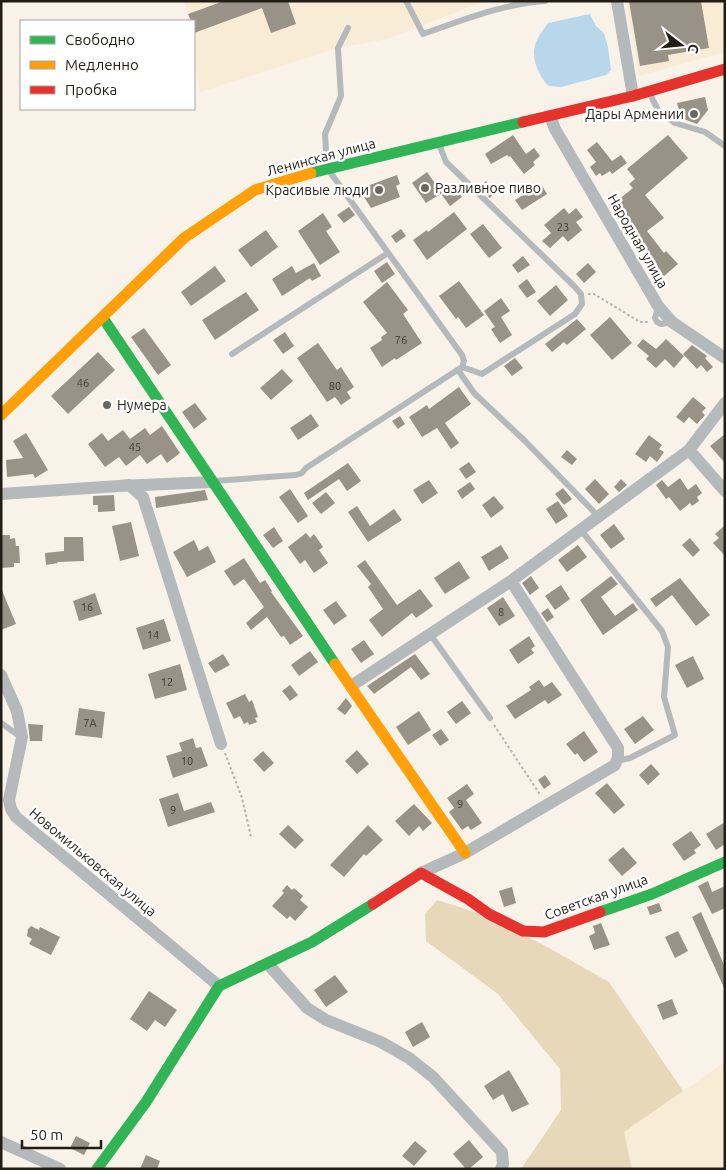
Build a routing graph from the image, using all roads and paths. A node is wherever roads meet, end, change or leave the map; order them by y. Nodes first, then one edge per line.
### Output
1 (406, 1) edge
2 (545, 1) edge
3 (617, 1) edge
4 (348, 28) dead end
5 (725, 69) edge
6 (649, 90) junction
7 (633, 96) junction
8 (550, 116) junction
9 (438, 143) junction
10 (725, 146) edge
11 (327, 168) junction
12 (388, 253) junction
13 (581, 294) junction
14 (658, 306) junction
15 (103, 318) junction
16 (656, 322) junction
17 (672, 322) junction
18 (232, 354) dead end
19 (723, 357) edge
20 (460, 369) junction
21 (725, 371) edge
22 (725, 403) edge
23 (1, 415) edge
24 (689, 450) junction
25 (212, 482) junction
26 (119, 486) junction
27 (725, 491) edge
28 (1, 494) edge
29 (599, 517) junction
30 (580, 529) junction
31 (511, 581) junction
32 (430, 634) junction
33 (1, 675) edge
34 (351, 686) junction
35 (490, 718) joint
36 (1, 723) edge
37 (22, 737) junction
38 (221, 744) joint
39 (616, 761) junction
40 (546, 804) junction
41 (251, 837) dead end
42 (464, 853) junction
43 (725, 862) edge
44 (424, 875) junction
45 (268, 964) junction
46 (219, 986) junction
47 (1, 1142) edge
48 (60, 1169) edge
49 (97, 1169) edge
50 (501, 1169) edge

1 - 2 lane
3 - 7 street
4 - 11 lane
5 - 6 street, Ленинская улица
6 - 7 street, Ленинская улица
6 - 10 lane
7 - 8 street, Ленинская улица
8 - 9 street, Ленинская улица
8 - 14 street, Народная улица
9 - 11 street, Ленинская улица
9 - 13 lane
11 - 12 lane
11 - 15 street, Ленинская улица
12 - 18 lane
12 - 20 lane
13 - 16 path
13 - 20 lane
14 - 16 lane
14 - 17 street, Народная улица
15 - 23 street, Ленинская улица
15 - 25 street
16 - 17 lane
17 - 19 street, Народная улица
19 - 21 street
20 - 25 lane
20 - 29 lane
22 - 24 street
24 - 27 street
24 - 29 street
25 - 26 street
25 - 34 street
26 - 28 street
26 - 38 street
29 - 30 street
30 - 31 street
30 - 39 lane
31 - 32 street
31 - 39 street
32 - 34 street
32 - 35 lane
33 - 37 street, Новомильковская улица
34 - 42 street
35 - 40 path
36 - 37 lane
37 - 46 street, Новомильковская улица
38 - 41 path
39 - 40 street
40 - 42 street
42 - 44 street
43 - 44 street, Советская улица
44 - 45 street
45 - 46 street
45 - 50 street
46 - 49 street
47 - 48 street

